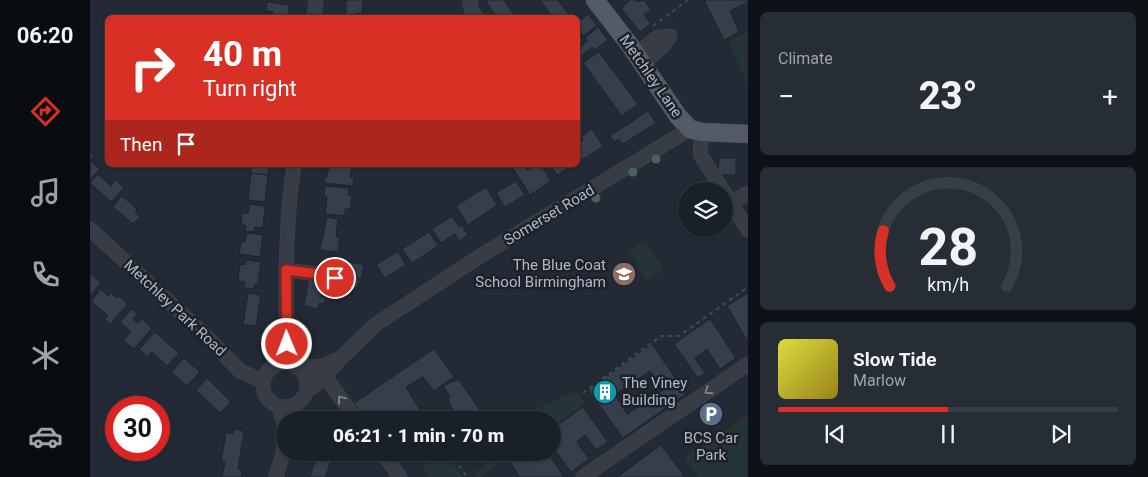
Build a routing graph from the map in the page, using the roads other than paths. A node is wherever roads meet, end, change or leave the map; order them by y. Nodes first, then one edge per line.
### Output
1 (316, 0) edge
2 (470, 0) edge
3 (595, 0) edge
4 (314, 15) edge
5 (474, 15) edge
6 (696, 131) junction
7 (748, 134) edge
8 (294, 167) edge
9 (718, 182) edge
10 (748, 193) edge
11 (733, 201) edge
12 (733, 205) edge
13 (90, 229) edge
14 (748, 230) edge
15 (286, 270) junction
16 (351, 282) dead end
17 (340, 359) junction
18 (748, 364) edge
19 (292, 365) junction
20 (325, 377) junction
21 (263, 380) junction
22 (302, 398) junction
23 (279, 407) junction
24 (280, 411) edge
25 (296, 411) edge
26 (350, 411) edge
27 (281, 461) edge
28 (388, 461) edge
29 (276, 477) edge
30 (400, 477) edge
31 (583, 477) edge

1 - 4 street
2 - 5 street
3 - 6 main road, Metchley Lane
6 - 7 main road
6 - 9 street
6 - 17 street, Somerset Road
8 - 15 street
10 - 11 street
12 - 14 street
13 - 21 street, Metchley Park Road
15 - 16 street
15 - 19 street
17 - 19 street, Somerset Road
17 - 20 street, Somerset Road
18 -> 31 street
19 - 21 street
19 - 22 street
20 - 22 street, Somerset Road
26 -> 20 street
21 - 23 street
22 - 23 street
22 - 25 street
23 - 24 street
27 - 29 street
28 - 30 street

